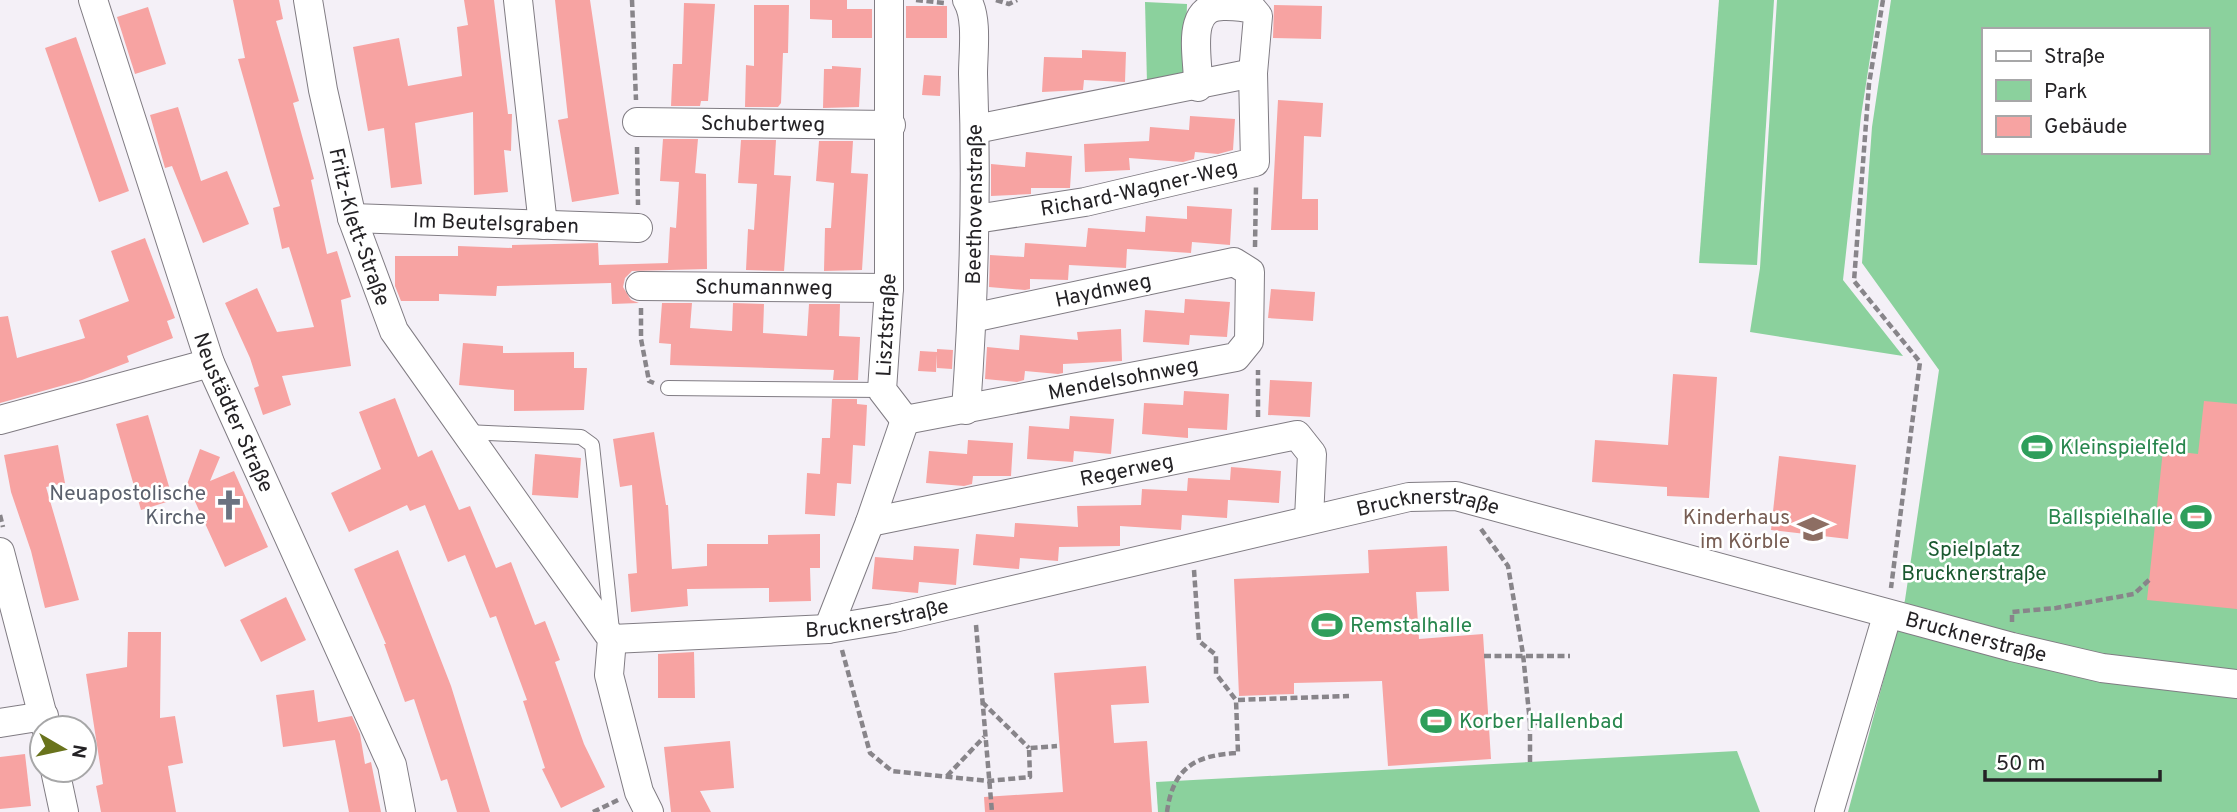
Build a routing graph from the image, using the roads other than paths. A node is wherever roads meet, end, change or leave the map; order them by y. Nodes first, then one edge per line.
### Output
1 (93, 0) edge
2 (307, 0) edge
3 (518, 0) edge
4 (889, 0) edge
5 (954, 1) edge
6 (1253, 73) junction
7 (1198, 87) junction
8 (636, 122) dead end
9 (891, 124) junction
10 (976, 129) junction
11 (352, 218) junction
12 (976, 219) junction
13 (543, 225) junction
14 (638, 228) dead end
15 (640, 286) dead end
16 (889, 288) junction
17 (972, 318) junction
18 (1249, 341) joint
19 (210, 363) junction
20 (668, 388) dead end
21 (882, 390) junction
22 (965, 410) junction
23 (0, 420) edge
24 (905, 420) junction
25 (464, 432) junction
26 (1309, 519) junction
27 (870, 522) junction
28 (0, 552) edge
29 (1887, 616) junction
30 (834, 635) junction
31 (612, 639) junction
32 (2237, 684) edge
33 (43, 714) edge
34 (28, 722) edge
35 (0, 723) edge
36 (58, 784) edge
37 (64, 812) edge
38 (401, 812) edge
39 (649, 812) edge
40 (1829, 812) edge

1 - 19 street, Neustädter Straße
2 - 11 street, Fritz-Klett-Straße
3 - 13 street
4 - 9 street, Lisztstraße
5 - 10 street, Beethovenstraße
6 - 7 street
6 - 7 street, Richard-Wagner-Weg
6 - 12 street, Richard-Wagner-Weg
7 - 10 street
8 - 9 street, Schubertweg
9 - 16 street, Lisztstraße
10 - 12 street, Beethovenstraße
11 - 13 street, Im Beutelsgraben
11 - 25 street, Fritz-Klett-Straße
12 - 17 street, Beethovenstraße
13 - 14 street, Im Beutelsgraben
15 - 16 street, Schumannweg
16 - 21 street, Lisztstraße
17 - 18 street, Haydnweg
17 - 22 street, Beethovenstraße
18 - 22 street, Mendelsohnweg
19 - 23 street
19 - 38 street, Neustädter Straße
20 - 21 lane
21 - 24 street, Lisztstraße
22 - 24 street, Mendelsohnweg
24 - 27 street
25 - 31 street, Fritz-Klett-Straße
25 - 31 lane
26 - 27 street, Regerweg
26 - 29 street, Brucknerstraße
26 - 30 street, Brucknerstraße
27 - 30 street
28 - 33 street
29 - 32 street, Brucknerstraße
29 - 40 street
30 - 31 street, Brucknerstraße
31 - 39 street
34 - 35 street
36 - 37 street

